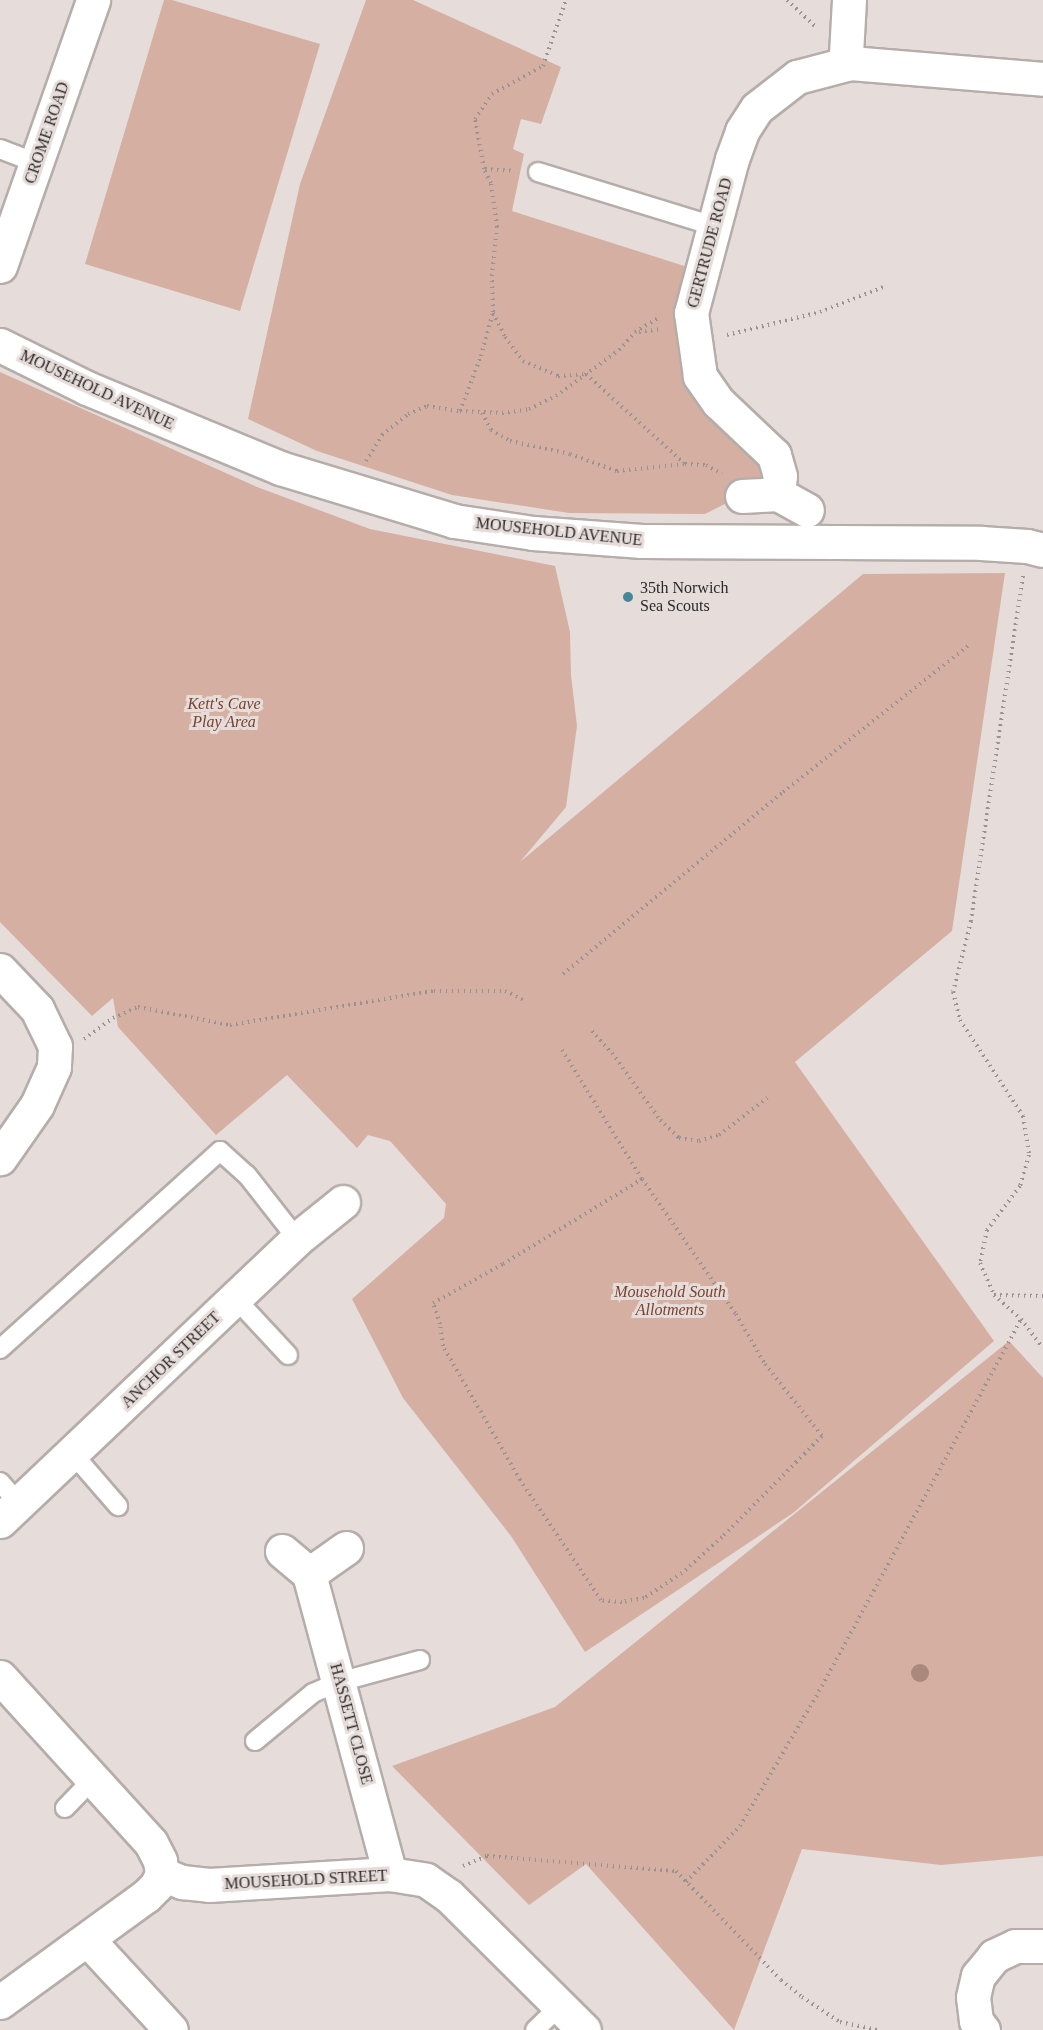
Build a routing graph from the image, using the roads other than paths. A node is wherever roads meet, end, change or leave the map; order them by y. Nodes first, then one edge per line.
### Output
1 (93, 0) edge
2 (849, 0) edge
3 (850, 63) junction
4 (1043, 79) edge
5 (0, 149) edge
6 (36, 163) junction
7 (538, 172) dead end
8 (713, 226) junction
9 (0, 266) edge
10 (0, 345) edge
11 (777, 494) junction
12 (742, 496) road end
13 (807, 510) dead end
14 (1035, 548) edge
15 (0, 970) edge
16 (0, 1158) edge
17 (344, 1202) dead end
18 (297, 1239) junction
19 (235, 1298) junction
20 (0, 1349) edge
21 (288, 1355) dead end
22 (73, 1454) junction
23 (7, 1503) edge
24 (118, 1506) dead end
25 (346, 1548) dead end
26 (282, 1551) dead end
27 (309, 1574) junction
28 (420, 1660) dead end
29 (0, 1677) edge
30 (339, 1682) junction
31 (255, 1741) dead end
32 (92, 1780) junction
33 (65, 1808) dead end
34 (162, 1874) junction
35 (390, 1874) junction
36 (88, 1941) junction
37 (1043, 1946) edge
38 (0, 2002) edge
39 (561, 2005) junction
40 (171, 2030) edge
41 (535, 2030) edge
42 (584, 2030) edge
43 (983, 2030) edge

1 - 6 street, CROME ROAD
2 - 3 street
3 - 4 street, GERTRUDE ROAD
3 - 8 street, GERTRUDE ROAD
5 - 6 lane
6 - 9 street, CROME ROAD
7 - 8 lane
8 - 11 street, GERTRUDE ROAD
10 - 14 street, MOUSEHOLD AVENUE
11 - 12 street
11 - 13 street
15 - 16 street
17 - 18 street, ANCHOR STREET
18 - 19 street, ANCHOR STREET
18 - 20 lane
19 - 21 lane
19 - 22 street, ANCHOR STREET
22 - 23 street, ANCHOR STREET
22 - 24 lane
25 - 27 street
26 - 27 street
27 - 30 street, HASSETT CLOSE
28 - 30 lane
29 - 32 street
30 - 31 lane
30 - 35 street, HASSETT CLOSE
32 - 33 lane
32 - 34 street
34 - 35 street, MOUSEHOLD STREET
34 - 36 street
35 - 39 street, MOUSEHOLD STREET
36 - 38 street
36 - 40 street
37 - 43 street
39 - 41 lane
39 - 42 street, MOUSEHOLD STREET

